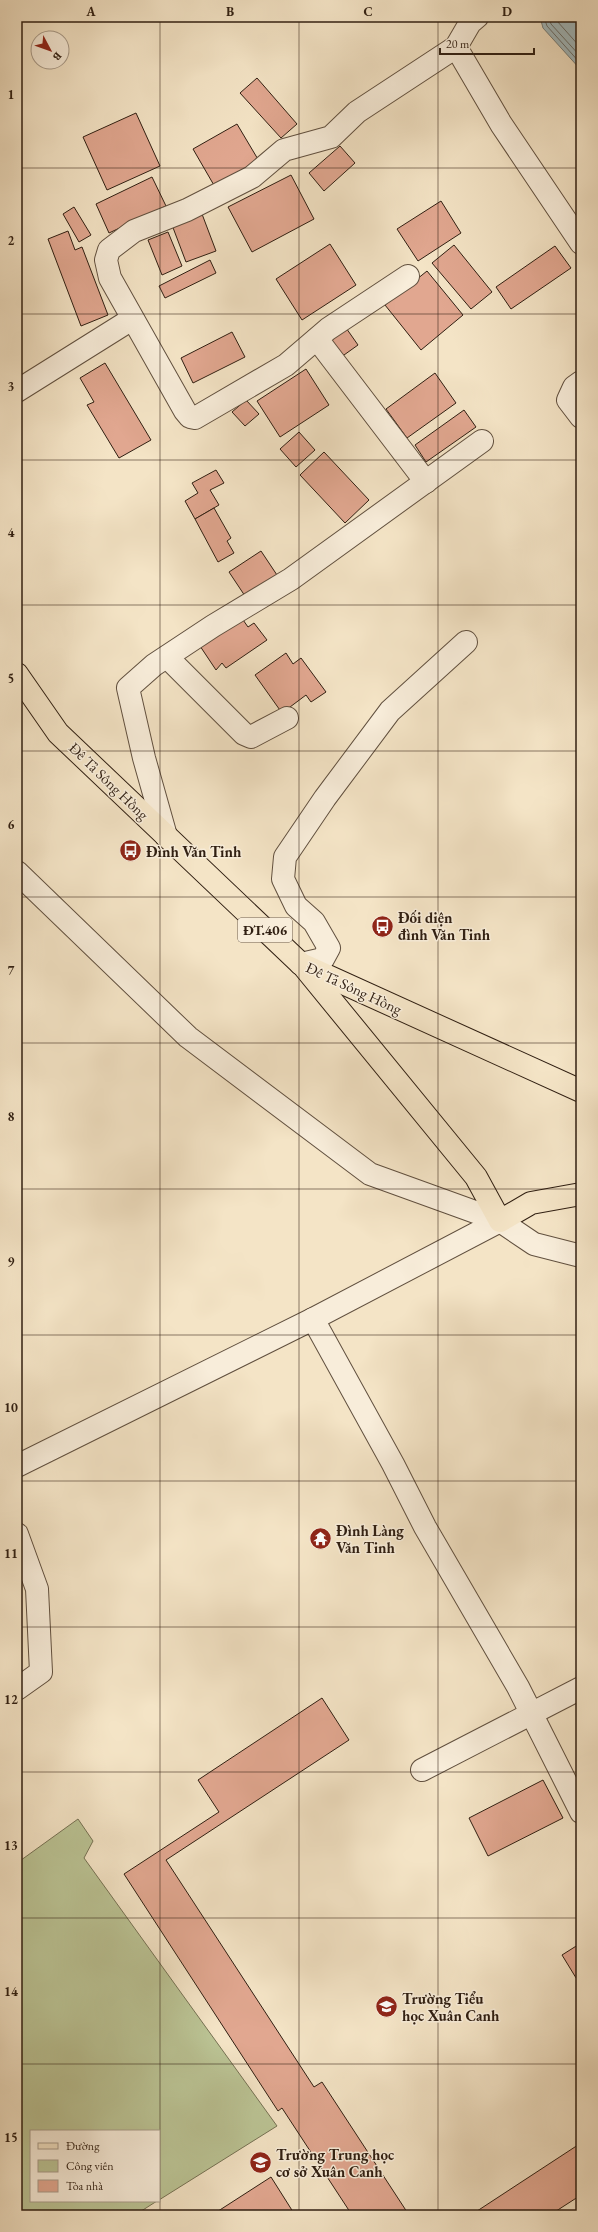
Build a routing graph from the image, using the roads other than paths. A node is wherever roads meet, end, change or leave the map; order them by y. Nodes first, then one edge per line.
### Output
1 (471, 19) edge
2 (456, 48) junction
3 (581, 243) edge
4 (408, 276) dead end
5 (132, 319) junction
6 (317, 339) junction
7 (581, 382) edge
8 (17, 391) edge
9 (581, 417) edge
10 (482, 441) dead end
11 (426, 482) junction
12 (466, 642) dead end
13 (167, 657) junction
14 (17, 674) edge
15 (287, 718) dead end
16 (166, 836) junction
17 (17, 872) edge
18 (301, 964) junction
19 (581, 1091) edge
20 (581, 1194) edge
21 (500, 1221) junction
22 (581, 1256) edge
23 (313, 1319) junction
24 (17, 1466) edge
25 (17, 1534) edge
26 (581, 1688) edge
27 (17, 1689) edge
28 (530, 1715) junction
29 (422, 1770) dead end
30 (581, 1812) edge

1 - 2 street
2 - 3 street
2 - 5 street
4 - 6 street
5 - 6 street
5 - 8 street
6 - 11 street
7 - 9 street
10 - 11 street
11 - 13 street
12 - 18 street
13 - 15 street
13 - 16 street
14 - 16 main road, Đê Tả Sông Hồng / ĐT.406
16 - 18 main road, Đê Tả Sông Hồng / ĐT.406
17 - 21 street
18 - 19 main road, Đê Tả Sông Hồng / ĐT.406
18 - 21 main road
20 - 21 main road
21 - 22 street
21 - 23 street
23 - 24 street
23 - 28 street
25 - 27 street
26 - 28 street
28 - 29 street
28 - 30 street

